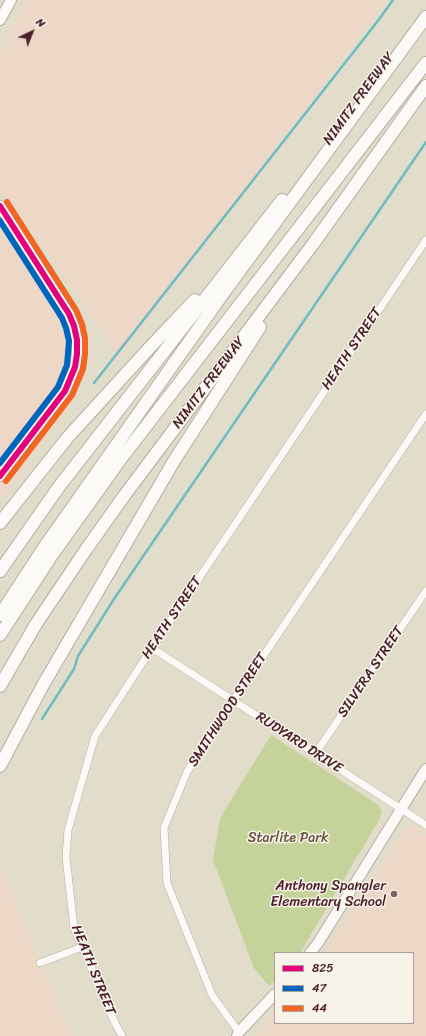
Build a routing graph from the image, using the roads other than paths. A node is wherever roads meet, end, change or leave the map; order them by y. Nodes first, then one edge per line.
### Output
1 (11, 0) edge
2 (426, 7) edge
3 (426, 17) edge
4 (0, 20) edge
5 (426, 63) edge
6 (426, 86) edge
7 (0, 206) edge
8 (426, 240) edge
9 (313, 244) junction
10 (236, 258) junction
11 (426, 414) edge
12 (0, 476) edge
13 (0, 523) edge
14 (0, 571) edge
15 (426, 591) edge
16 (0, 615) edge
17 (0, 635) edge
18 (152, 648) junction
19 (0, 686) edge
20 (233, 701) junction
21 (315, 754) junction
22 (0, 766) edge
23 (426, 769) edge
24 (400, 809) junction
25 (426, 825) edge
26 (82, 947) junction
27 (311, 952) edge
28 (40, 963) dead end
29 (274, 995) edge
30 (238, 1034) edge
31 (122, 1036) edge

1 - 4 street
2 - 10 highway, NIMITZ FREEWAY
3 - 16 highway
5 - 17 highway
6 - 9 highway, NIMITZ FREEWAY
7 - 12 street
8 - 18 street, HEATH STREET
9 - 19 highway, NIMITZ FREEWAY
9 - 22 highway
10 - 13 highway
10 - 14 highway, NIMITZ FREEWAY
11 - 20 street, SMITHWOOD STREET
15 - 21 street, SILVERA STREET
18 - 20 street, RUDYARD DRIVE
18 - 26 street, HEATH STREET
20 - 21 street, RUDYARD DRIVE
20 - 30 street, SMITHWOOD STREET
21 - 24 street, RUDYARD DRIVE
23 - 24 street
24 - 25 street, RUDYARD DRIVE
24 - 27 street
26 - 28 street
26 - 31 street, HEATH STREET
29 - 30 street

